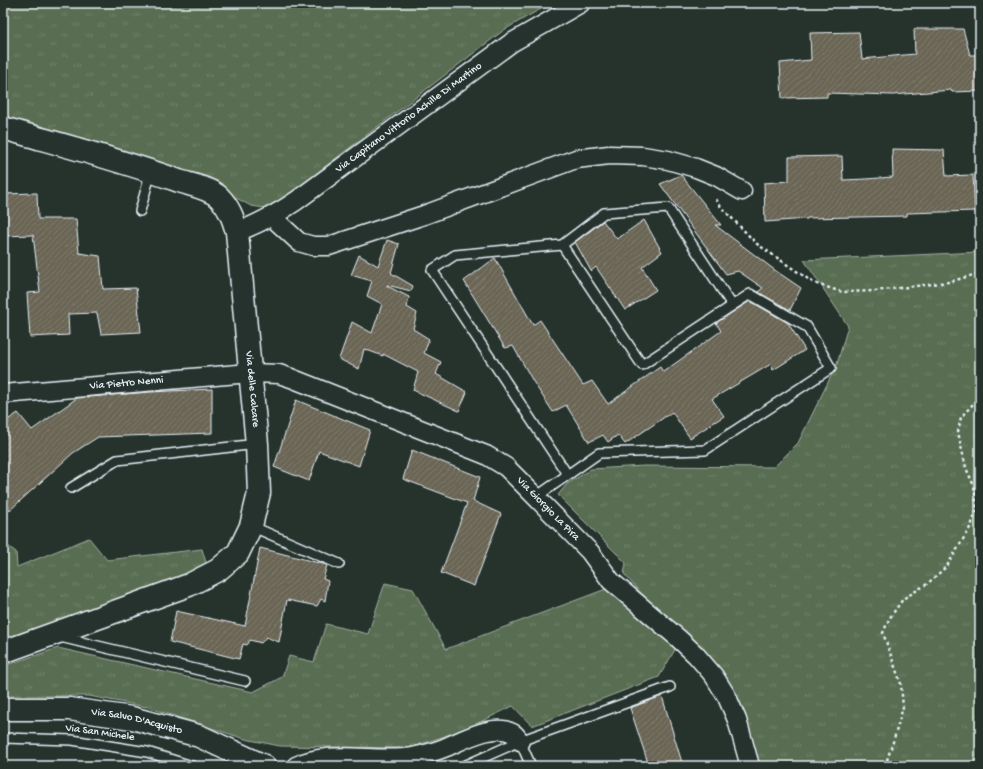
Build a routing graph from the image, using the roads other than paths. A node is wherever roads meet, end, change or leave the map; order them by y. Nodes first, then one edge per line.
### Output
1 (581, 3) edge
2 (3, 128) edge
3 (151, 171) junction
4 (742, 191) dead end
5 (140, 211) dead end
6 (272, 216) junction
7 (236, 232) junction
8 (562, 245) junction
9 (732, 305) junction
10 (250, 373) junction
11 (3, 394) edge
12 (257, 444) junction
13 (567, 474) junction
14 (71, 488) dead end
15 (536, 497) junction
16 (252, 526) junction
17 (339, 564) dead end
18 (52, 635) junction
19 (3, 652) edge
20 (245, 682) dead end
21 (670, 687) dead end
22 (3, 709) edge
23 (3, 738) edge
24 (520, 741) junction
25 (192, 766) edge
26 (264, 766) edge
27 (296, 766) edge
28 (464, 766) edge
29 (531, 766) edge
30 (750, 766) edge

1 - 6 street, Via Capitano Vittorio Achille Di Martino
2 - 3 main road, Via delle Calcare
3 - 5 lane
3 - 7 main road, Via delle Calcare
4 - 6 street
6 - 7 street, Via Capitano Vittorio Achille Di Martino
7 - 10 main road, Via delle Calcare
8 - 9 lane
8 - 9 lane
8 - 13 lane
9 - 13 lane
10 - 11 street, Via Pietro Nenni
10 - 12 main road, Via delle Calcare
10 - 15 street, Via Giorgio La Pira
12 - 14 lane
12 - 16 main road, Via delle Calcare
13 - 15 lane
15 - 30 street, Via Giorgio La Pira
16 - 17 lane
16 - 18 main road, Via delle Calcare
18 - 19 main road, Via delle Calcare
18 - 20 lane
21 - 24 lane
22 - 26 main road, Via Salvo D'Acquisto
23 - 25 lane, Via San Michele
24 - 27 street
24 - 28 lane
24 - 29 lane

